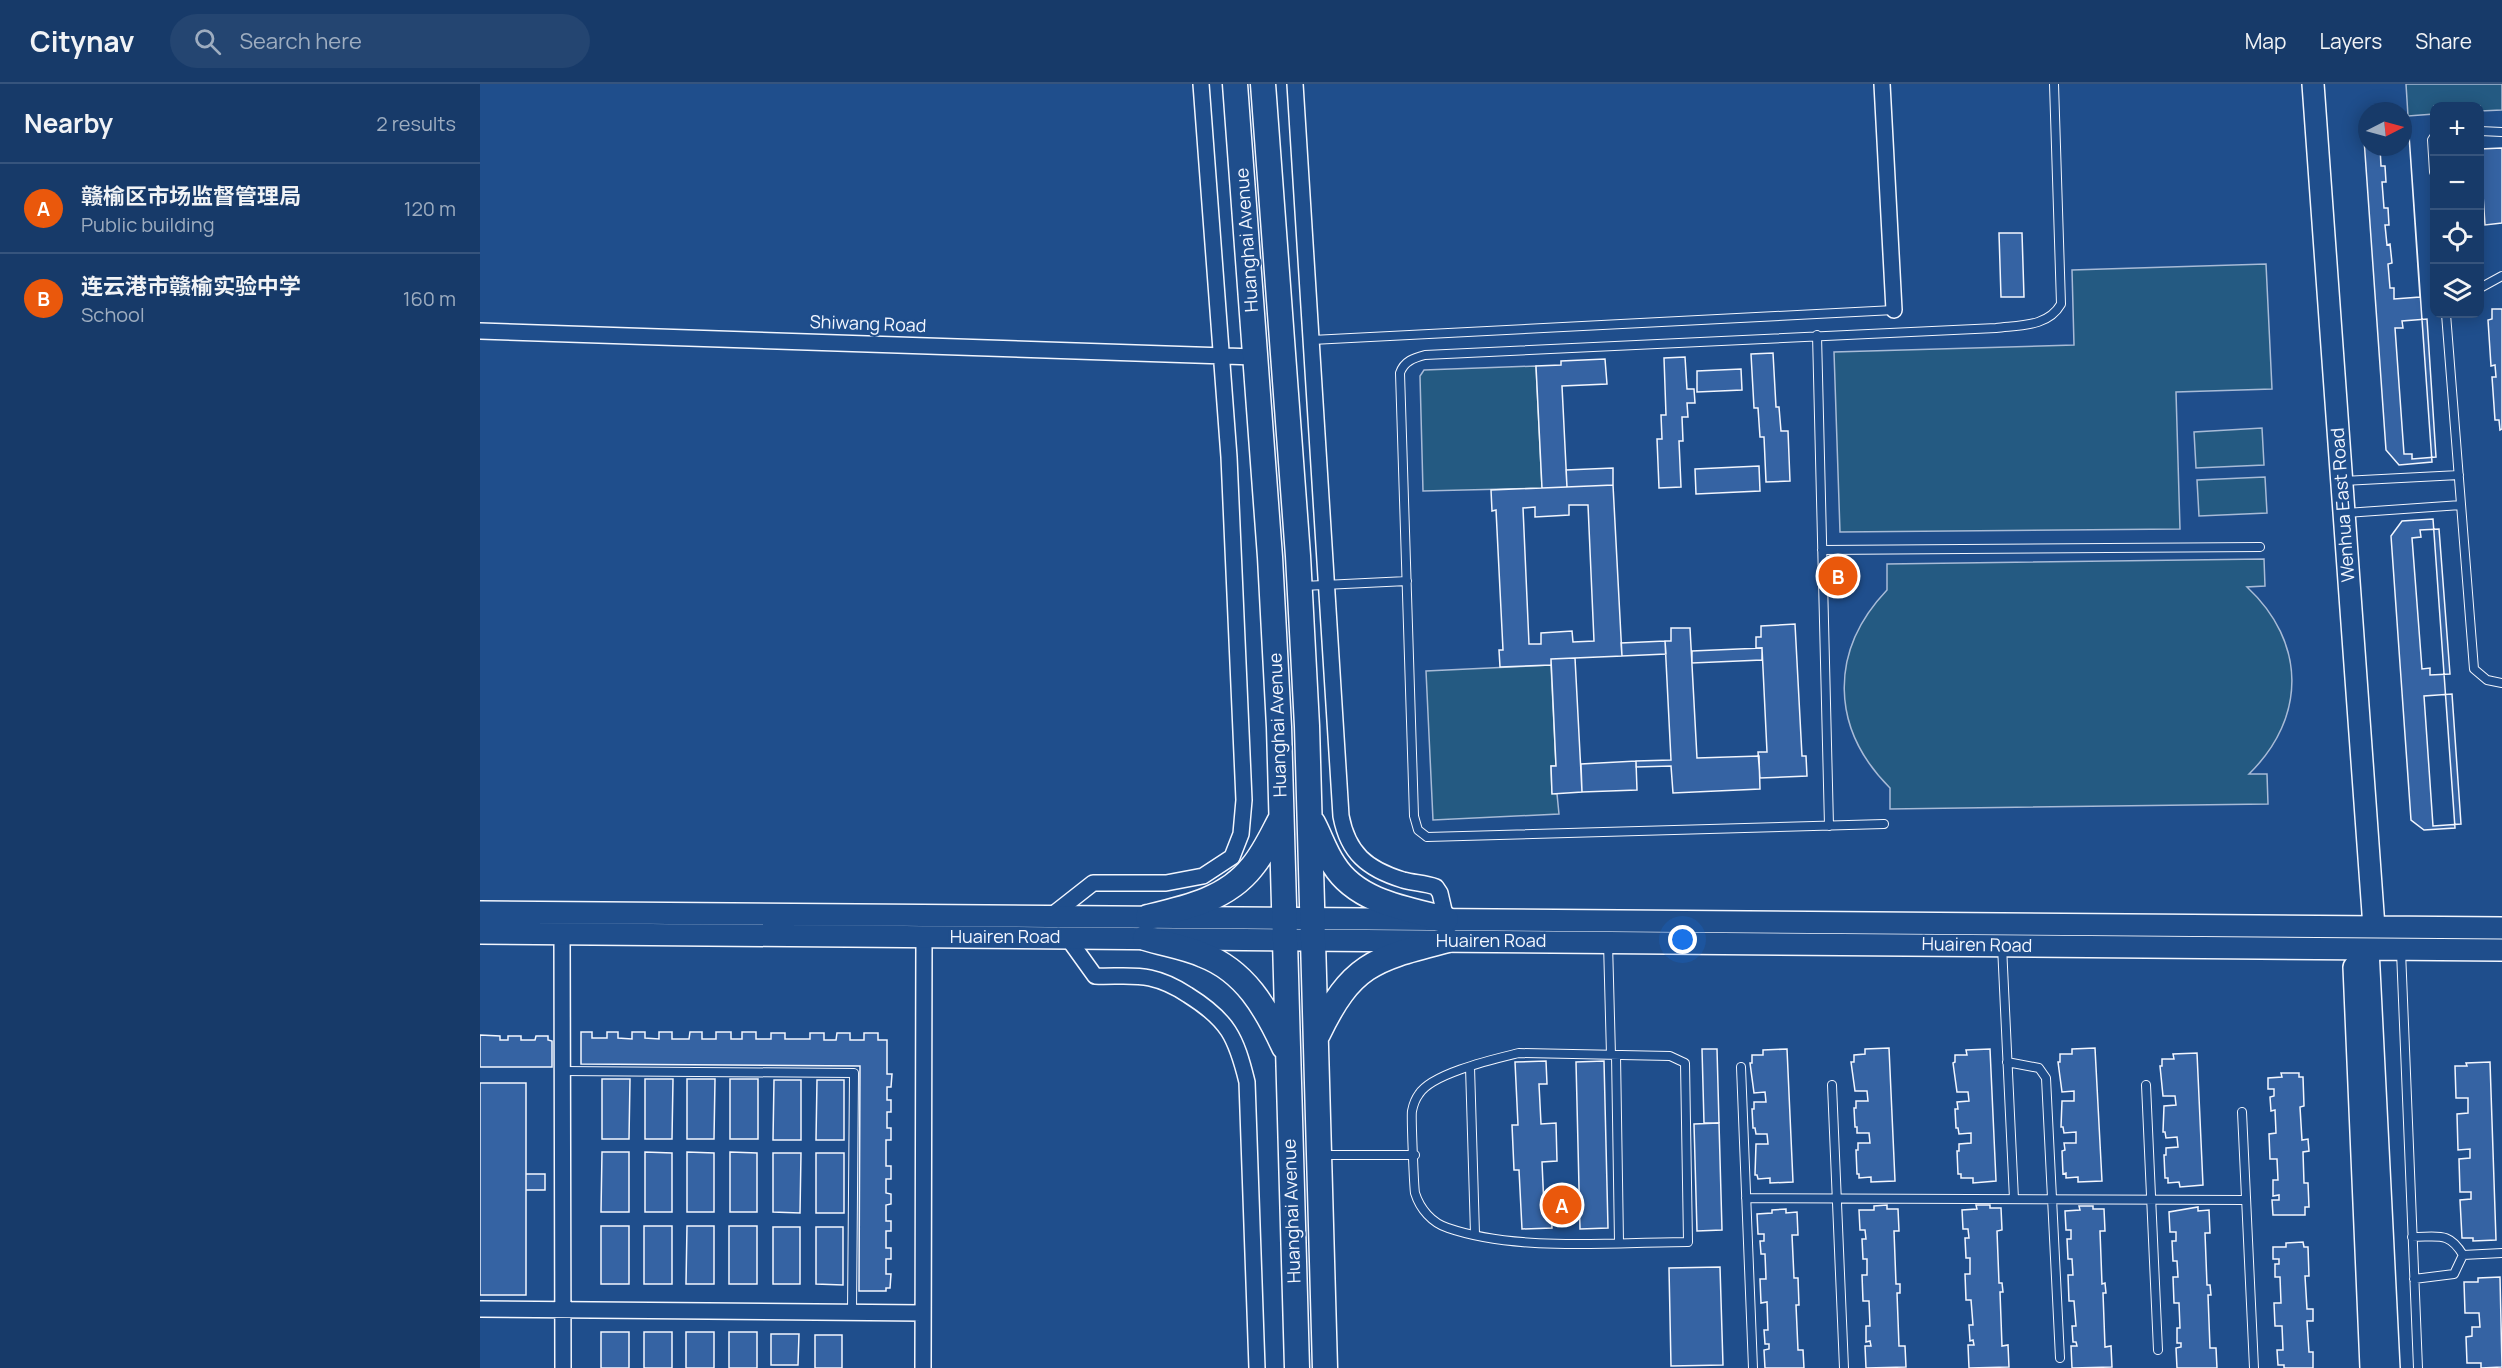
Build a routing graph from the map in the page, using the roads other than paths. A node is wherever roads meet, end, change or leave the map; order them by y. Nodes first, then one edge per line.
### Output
1 (1201, 84) edge
2 (1235, 84) edge
3 (1263, 84) edge
4 (1295, 84) edge
5 (1882, 84) edge
6 (2054, 84) edge
7 (2313, 84) edge
8 (2484, 131) edge
9 (2502, 132) edge
10 (2502, 276) edge
11 (2484, 286) edge
12 (1894, 310) joint
13 (2446, 318) edge
14 (2452, 318) edge
15 (2447, 323) junction
16 (480, 331) edge
17 (1817, 335) junction
18 (1312, 340) junction
19 (1221, 356) junction
20 (1255, 357) junction
21 (2459, 475) junction
22 (2342, 482) junction
23 (2461, 506) junction
24 (2344, 514) junction
25 (2260, 547) dead end
26 (1822, 550) junction
27 (1407, 581) junction
28 (1327, 585) junction
29 (1300, 586) junction
30 (2502, 682) edge
31 (1282, 816) junction
32 (1310, 817) junction
33 (1884, 824) dead end
34 (1829, 826) junction
35 (480, 912) edge
36 (1052, 916) junction
37 (2374, 927) junction
38 (1146, 928) junction
39 (1285, 928) junction
40 (2502, 928) edge
41 (1313, 929) junction
42 (1447, 930) junction
43 (480, 933) edge
44 (562, 933) junction
45 (924, 936) junction
46 (1067, 937) junction
47 (1608, 942) junction
48 (2002, 945) junction
49 (2361, 949) junction
50 (2401, 949) junction
51 (2502, 950) edge
52 (1316, 1039) junction
53 (1613, 1055) junction
54 (1288, 1056) junction
55 (2007, 1062) junction
56 (1470, 1067) junction
57 (1741, 1067) dead end
58 (562, 1071) junction
59 (1832, 1085) dead end
60 (2146, 1085) dead end
61 (2242, 1112) dead end
62 (1319, 1155) junction
63 (1415, 1155) junction
64 (1746, 1197) junction
65 (1836, 1198) junction
66 (2014, 1199) junction
67 (2052, 1199) junction
68 (2151, 1200) junction
69 (2246, 1200) junction
70 (1475, 1234) junction
71 (2412, 1236) junction
72 (1619, 1242) junction
73 (2502, 1253) edge
74 (2463, 1255) junction
75 (2414, 1279) junction
76 (480, 1308) edge
77 (563, 1309) junction
78 (852, 1312) junction
79 (923, 1313) junction
80 (2158, 1350) dead end
81 (2060, 1358) dead end
82 (563, 1368) edge
83 (922, 1368) edge
84 (1257, 1368) edge
85 (1297, 1368) edge
86 (1324, 1368) edge
87 (1753, 1368) edge
88 (1844, 1368) edge
89 (2254, 1368) edge
90 (2371, 1368) edge
91 (2389, 1368) edge
92 (2418, 1368) edge

1 - 19 street
2 - 20 main road, Huanghai Avenue
3 - 29 main road, Huanghai Avenue
4 - 18 street
5 - 12 street
6 - 17 lane
7 - 22 main road, Wenhua East Road
8 - 9 lane
10 - 11 lane
12 - 18 lane
13 - 15 lane
14 - 15 lane
15 - 21 lane
16 - 19 street, Shiwang Road
17 - 26 lane
17 - 27 lane
18 - 28 street
19 - 20 street, Shiwang Road
19 - 36 street
20 - 31 main road, Huanghai Avenue
21 - 22 lane
21 - 23 lane
22 - 24 main road, Wenhua East Road
23 - 24 lane
23 - 30 lane
24 - 37 main road, Wenhua East Road
25 - 26 lane
26 - 34 lane
27 - 28 lane
27 - 34 lane
28 - 29 lane
28 - 42 street
29 - 32 main road, Huanghai Avenue
31 - 38 main road
31 - 39 main road, Huanghai Avenue
32 - 41 main road, Huanghai Avenue
32 - 42 main road
33 - 34 lane
35 - 36 main road, Huairen Road
36 - 38 main road, Huairen Road
37 - 40 main road, Huairen Road
37 - 42 main road, Huairen Road
38 - 39 main road, Huairen Road
38 - 46 main road, Huairen Road
38 - 54 main road
39 - 41 main road, Huairen Road
39 - 54 main road, Huanghai Avenue
41 - 42 main road, Huairen Road
41 - 52 main road, Huanghai Avenue
42 - 47 main road, Huairen Road
42 - 52 main road
43 - 44 main road, Huairen Road
44 - 45 main road, Huairen Road
44 - 58 street
45 - 46 main road, Huairen Road
45 - 79 street
46 - 84 street
47 - 48 main road, Huairen Road
47 - 53 lane
48 - 49 main road, Huairen Road
48 - 55 lane
49 - 50 main road, Huairen Road
49 - 90 main road
49 - 91 main road
50 - 51 main road, Huairen Road
50 - 71 lane
52 - 62 main road, Huanghai Avenue
53 - 56 lane
53 - 72 lane
53 - 72 lane
54 - 85 main road, Huanghai Avenue
55 - 66 lane
55 - 67 lane
56 - 63 lane
56 - 70 lane
57 - 64 lane
58 - 77 street
58 - 78 lane
59 - 65 lane
60 - 68 lane
61 - 69 lane
62 - 63 lane
62 - 86 main road, Huanghai Avenue
63 - 70 lane
64 - 65 lane
64 - 87 lane
65 - 66 lane
65 - 88 lane
66 - 67 lane
67 - 68 lane
67 - 81 lane
68 - 69 lane
68 - 80 lane
69 - 89 lane
70 - 72 lane
71 - 74 lane
71 - 75 lane
73 - 74 lane
74 - 75 lane
75 - 92 lane
76 - 77 street
77 - 78 street
77 - 82 street
78 - 79 street
79 - 83 street

